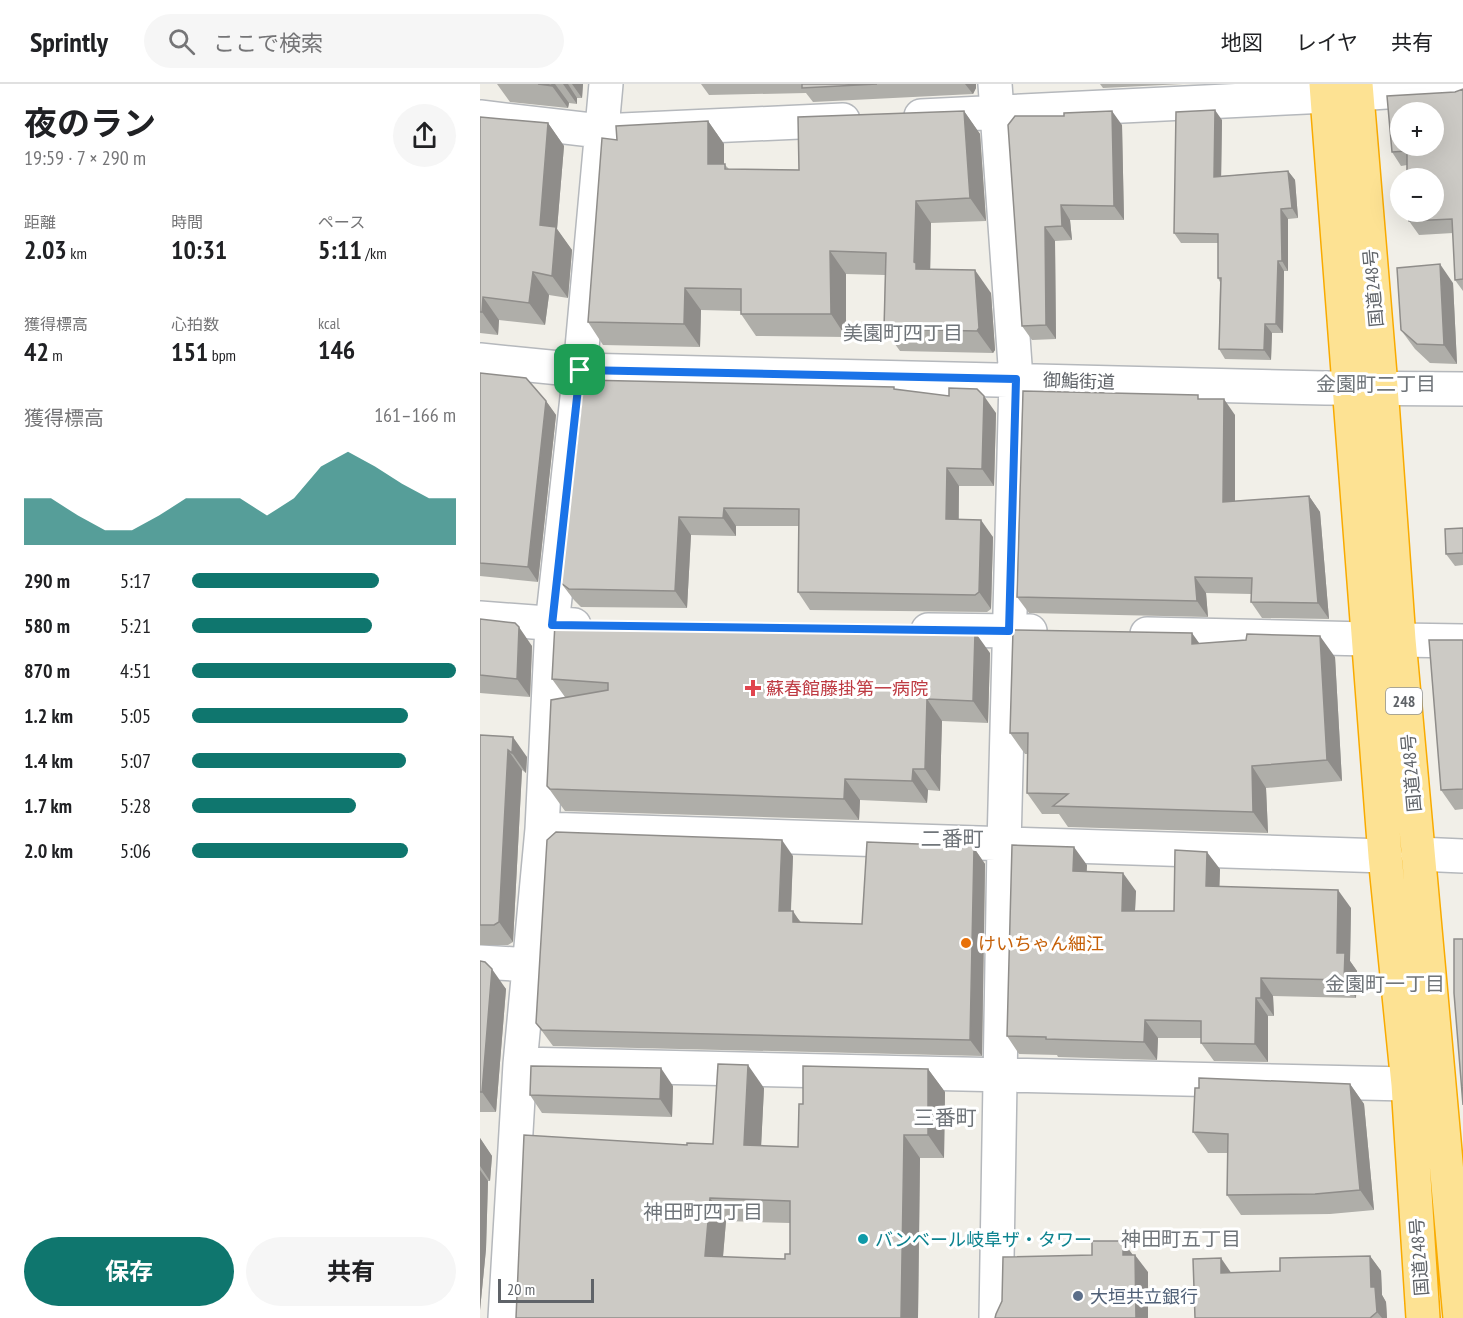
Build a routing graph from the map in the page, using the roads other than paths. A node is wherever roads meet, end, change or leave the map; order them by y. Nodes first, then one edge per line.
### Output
1 (606, 84) edge
2 (1463, 87) edge
3 (1341, 90) edge
4 (996, 98) edge
5 (480, 117) edge
6 (600, 131) junction
7 (480, 360) edge
8 (580, 370) junction
9 (1016, 379) junction
10 (1382, 387) junction
11 (1349, 389) junction
12 (1463, 389) edge
13 (480, 618) edge
14 (552, 625) junction
15 (599, 626) edge
16 (903, 629) edge
17 (1009, 631) junction
18 (1055, 632) edge
19 (1113, 633) edge
20 (1383, 640) junction
21 (1463, 641) edge
22 (542, 830) junction
23 (1004, 845) junction
24 (1418, 854) junction
25 (1385, 856) junction
26 (1463, 856) edge
27 (480, 962) edge
28 (531, 965) junction
29 (520, 1064) junction
30 (999, 1075) junction
31 (1408, 1084) junction
32 (505, 1318) edge
33 (996, 1318) edge
34 (1423, 1318) edge
35 (1460, 1318) edge

1 - 6 street
2 - 3 street
3 - 4 street
3 - 10 highway, 国道248号 / 248
3 - 11 highway, 国道248号 / 248
4 - 6 street
4 - 9 street
5 - 6 street
6 - 8 street
7 - 8 street, 御鮨街道
8 - 9 street, 御鮨街道
8 - 14 street
9 - 11 street, 御鮨街道
9 - 17 street
10 - 11 street, 御鮨街道
10 - 12 street, 御鮨街道
10 - 20 highway, 国道248号 / 248
11 - 20 highway, 国道248号 / 248
13 - 14 street
14 - 15 street
14 - 22 street
16 - 17 street
17 - 18 street
17 - 23 street
19 - 20 street
20 - 21 street
20 - 24 highway, 国道248号 / 248
20 - 25 highway, 国道248号 / 248
22 - 23 street
22 - 28 street
23 - 25 street
23 - 30 street
24 - 26 street
24 - 35 highway, 国道248号 / 248
25 - 31 highway, 国道248号 / 248
27 - 28 street
28 - 29 street
29 - 30 street
29 - 32 street
30 - 31 street
30 - 33 street
31 - 34 highway, 国道248号 / 248

